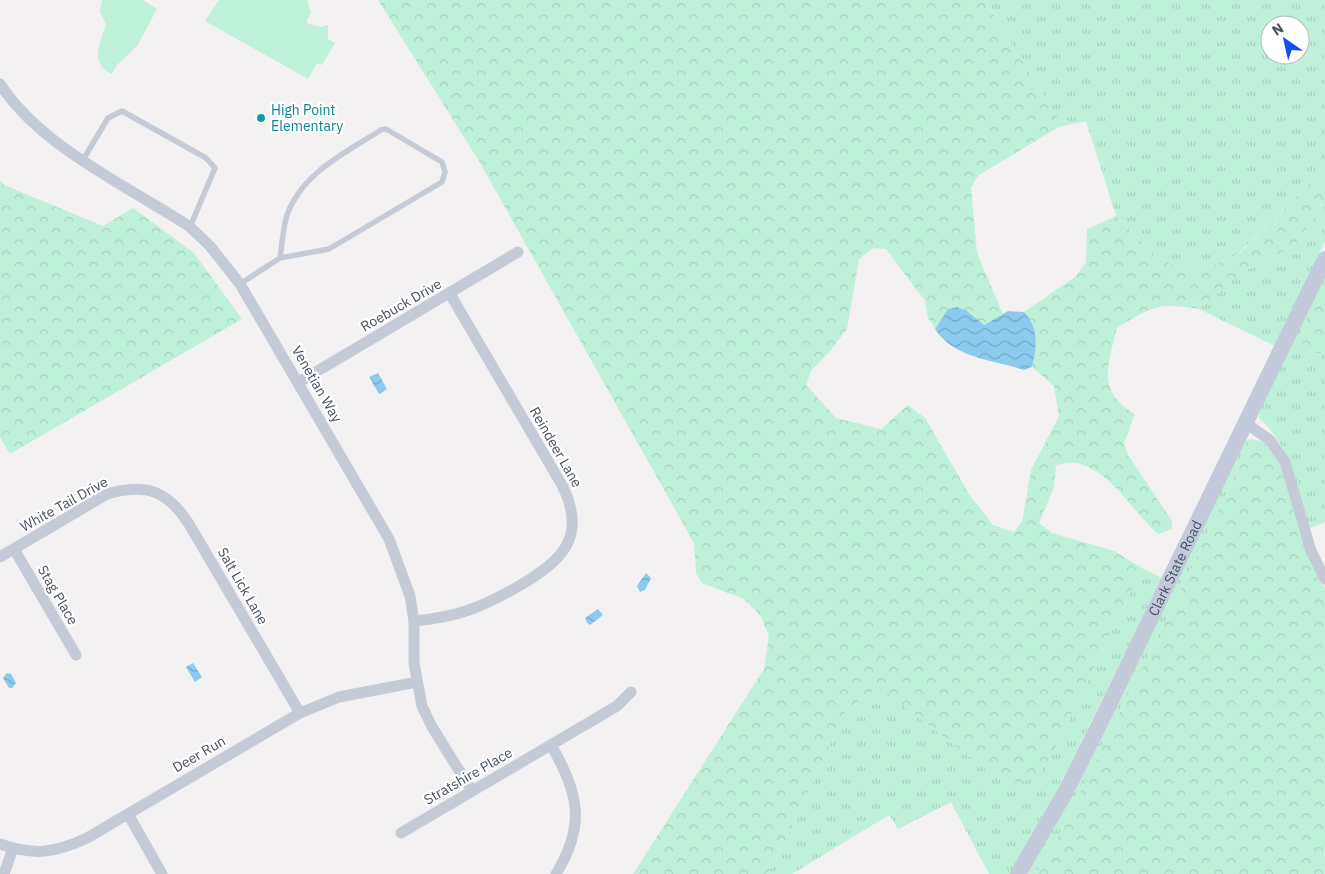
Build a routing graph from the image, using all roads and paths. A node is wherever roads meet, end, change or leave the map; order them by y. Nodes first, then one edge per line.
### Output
1 (0, 84) edge
2 (83, 160) junction
3 (190, 227) junction
4 (518, 252) dead end
5 (280, 258) junction
6 (1325, 259) edge
7 (240, 284) junction
8 (450, 294) junction
9 (299, 382) junction
10 (1247, 424) junction
11 (145, 488) joint
12 (14, 549) junction
13 (0, 557) edge
14 (1325, 579) edge
15 (414, 621) junction
16 (76, 656) dead end
17 (417, 682) junction
18 (631, 692) dead end
19 (300, 713) junction
20 (551, 745) junction
21 (472, 791) junction
22 (128, 814) junction
23 (401, 833) dead end
24 (0, 844) edge
25 (13, 848) junction
26 (4, 874) edge
27 (162, 874) edge
28 (556, 874) edge
29 (1018, 874) edge

1 - 2 street, Venetian Way
2 - 3 street, Venetian Way
2 - 3 lane
3 - 7 street, Venetian Way
4 - 8 street, Roebuck Drive
5 - 5 lane
5 - 7 lane
6 - 10 main road, Clark State Road
7 - 9 street, Venetian Way
8 - 9 street, Roebuck Drive
8 - 15 street, Reindeer Lane
9 - 15 street, Venetian Way
10 - 14 street
10 - 29 main road, Clark State Road
11 - 12 street, White Tail Drive
11 - 19 street, Salt Lick Lane
12 - 13 street, White Tail Drive
12 - 16 street, Stag Place
15 - 17 street, Venetian Way
17 - 19 street, Deer Run
17 - 21 street, Venetian Way
18 - 20 street, Stratshire Place
19 - 22 street, Deer Run
20 - 21 street, Stratshire Place
20 - 28 street
21 - 23 street, Stratshire Place
22 - 25 street, Deer Run
22 - 27 street
24 - 25 street, Deer Run
25 - 26 street

